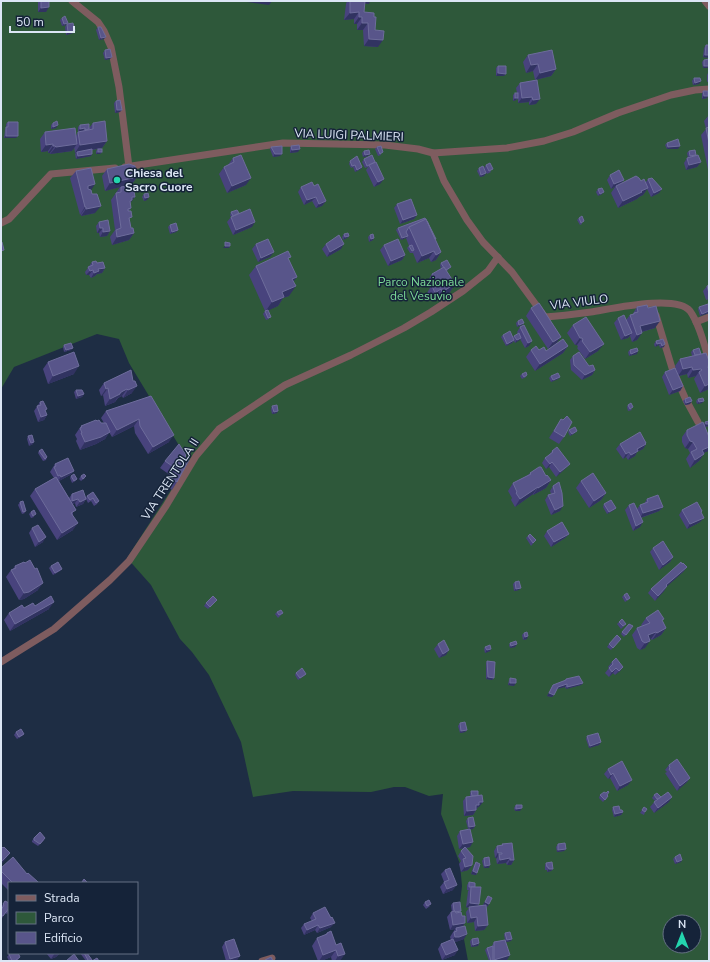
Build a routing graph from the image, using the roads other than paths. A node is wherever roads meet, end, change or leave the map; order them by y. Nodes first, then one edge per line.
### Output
1 (72, 1) edge
2 (706, 1) edge
3 (709, 6) edge
4 (709, 89) edge
5 (433, 153) junction
6 (129, 167) junction
7 (1, 222) edge
8 (498, 257) junction
9 (653, 303) junction
10 (709, 317) edge
11 (696, 322) junction
12 (709, 360) edge
13 (698, 422) dead end
14 (1, 662) edge
15 (272, 958) edge
16 (262, 961) edge

1 - 6 street
2 - 3 street
4 - 5 street, VIA LUIGI PALMIERI
5 - 6 street, VIA LUIGI PALMIERI
5 - 8 street, VIA VIULO
6 - 7 street, VIA LUIGI PALMIERI
8 - 9 street, VIA VIULO
8 - 14 street, VIA TRENTOLA II
9 - 11 street, VIA VIULO
9 - 13 street
10 - 11 street
11 - 12 street, VIA VIULO
15 - 16 street

